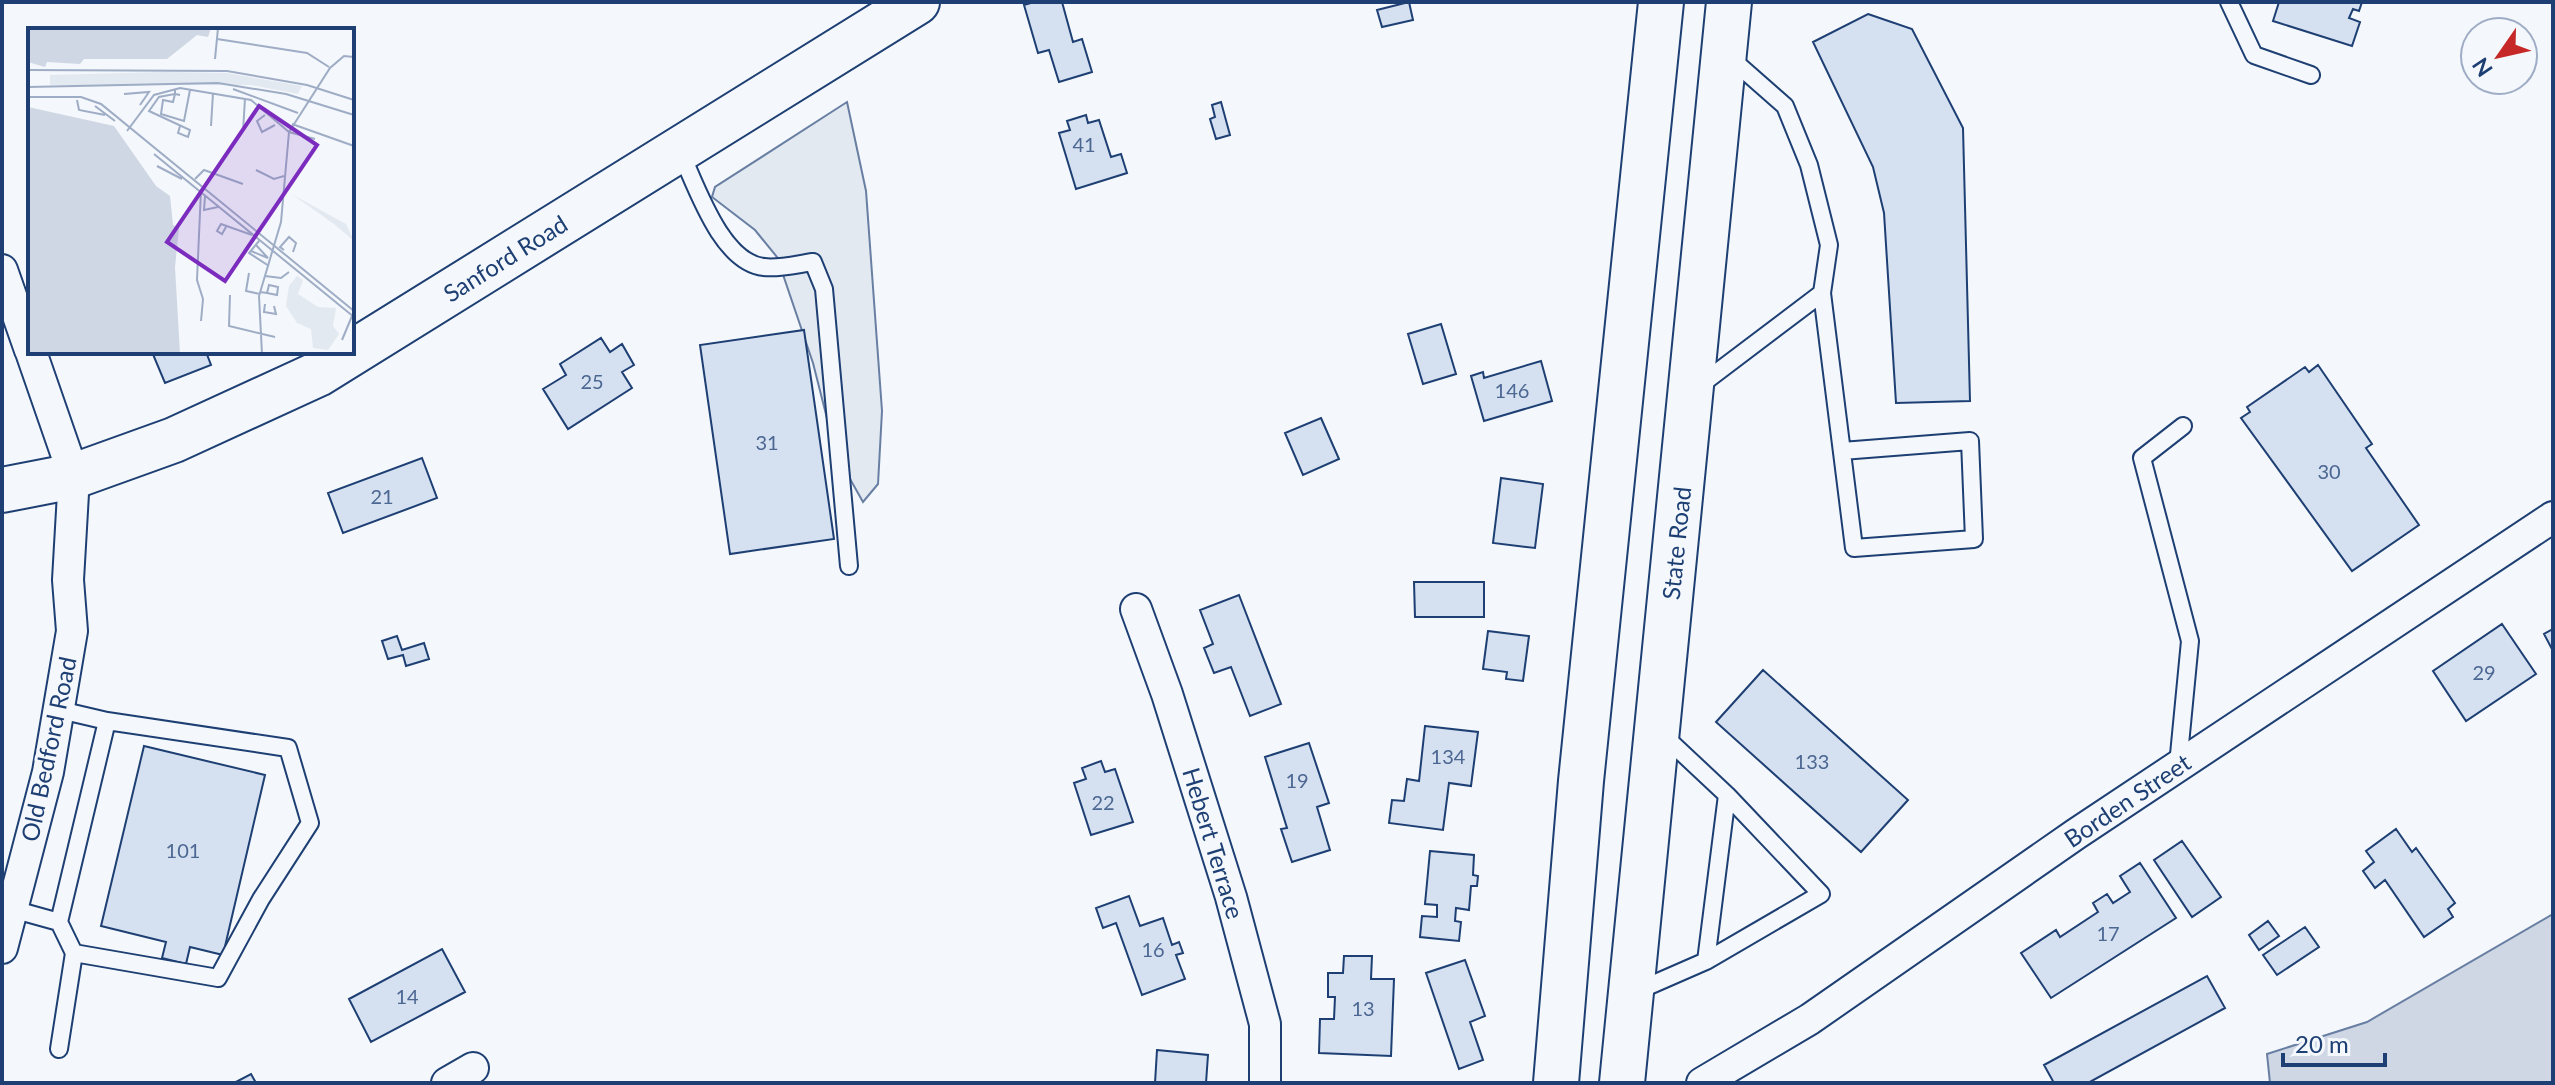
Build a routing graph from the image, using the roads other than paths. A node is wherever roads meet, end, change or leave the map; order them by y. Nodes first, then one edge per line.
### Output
1 (917, 2) edge
2 (1661, 2) edge
3 (1729, 2) edge
4 (2229, 2) edge
5 (1724, 53) junction
6 (2311, 75) dead end
7 (679, 149) junction
8 (2, 270) edge
9 (1822, 293) junction
10 (28, 345) edge
11 (354, 352) edge
12 (31, 354) edge
13 (350, 354) edge
14 (1690, 393) junction
15 (2183, 426) dead end
16 (1842, 451) junction
17 (74, 476) junction
18 (2, 490) edge
19 (2553, 517) edge
20 (849, 566) dead end
21 (1136, 609) dead end
22 (60, 710) junction
23 (107, 721) junction
24 (1657, 730) junction
25 (2178, 765) junction
26 (1727, 795) junction
27 (12, 909) junction
28 (59, 922) junction
29 (2, 948) edge
30 (74, 953) junction
31 (1706, 961) junction
32 (1630, 994) junction
33 (59, 1049) dead end
34 (1265, 1083) edge
35 (1556, 1083) edge
36 (1622, 1083) edge
37 (1702, 1083) edge

1 - 7 main road, Sanford Road
2 - 35 main road
3 - 5 main road, State Road
4 - 6 lane
5 - 9 lane
5 - 14 main road, State Road
7 - 11 main road, Sanford Road
7 - 20 lane
8 - 10 street
9 - 14 lane
9 - 16 lane
12 - 17 street
13 - 17 main road, Sanford Road
14 - 24 main road, State Road
15 - 25 lane
16 - 16 lane
17 - 18 main road
17 - 22 street, Old Bedford Road
19 - 25 street, Borden Street
21 - 34 street, Hebert Terrace
22 - 23 lane
22 - 27 street, Old Bedford Road
23 - 28 lane
23 - 30 lane
24 - 26 lane
24 - 32 main road, State Road
25 - 37 street, Borden Street
26 - 31 lane
26 - 31 lane
27 - 28 lane
27 - 29 street, Old Bedford Road
28 - 30 lane
30 - 33 lane
31 - 32 lane
32 - 36 main road, State Road

